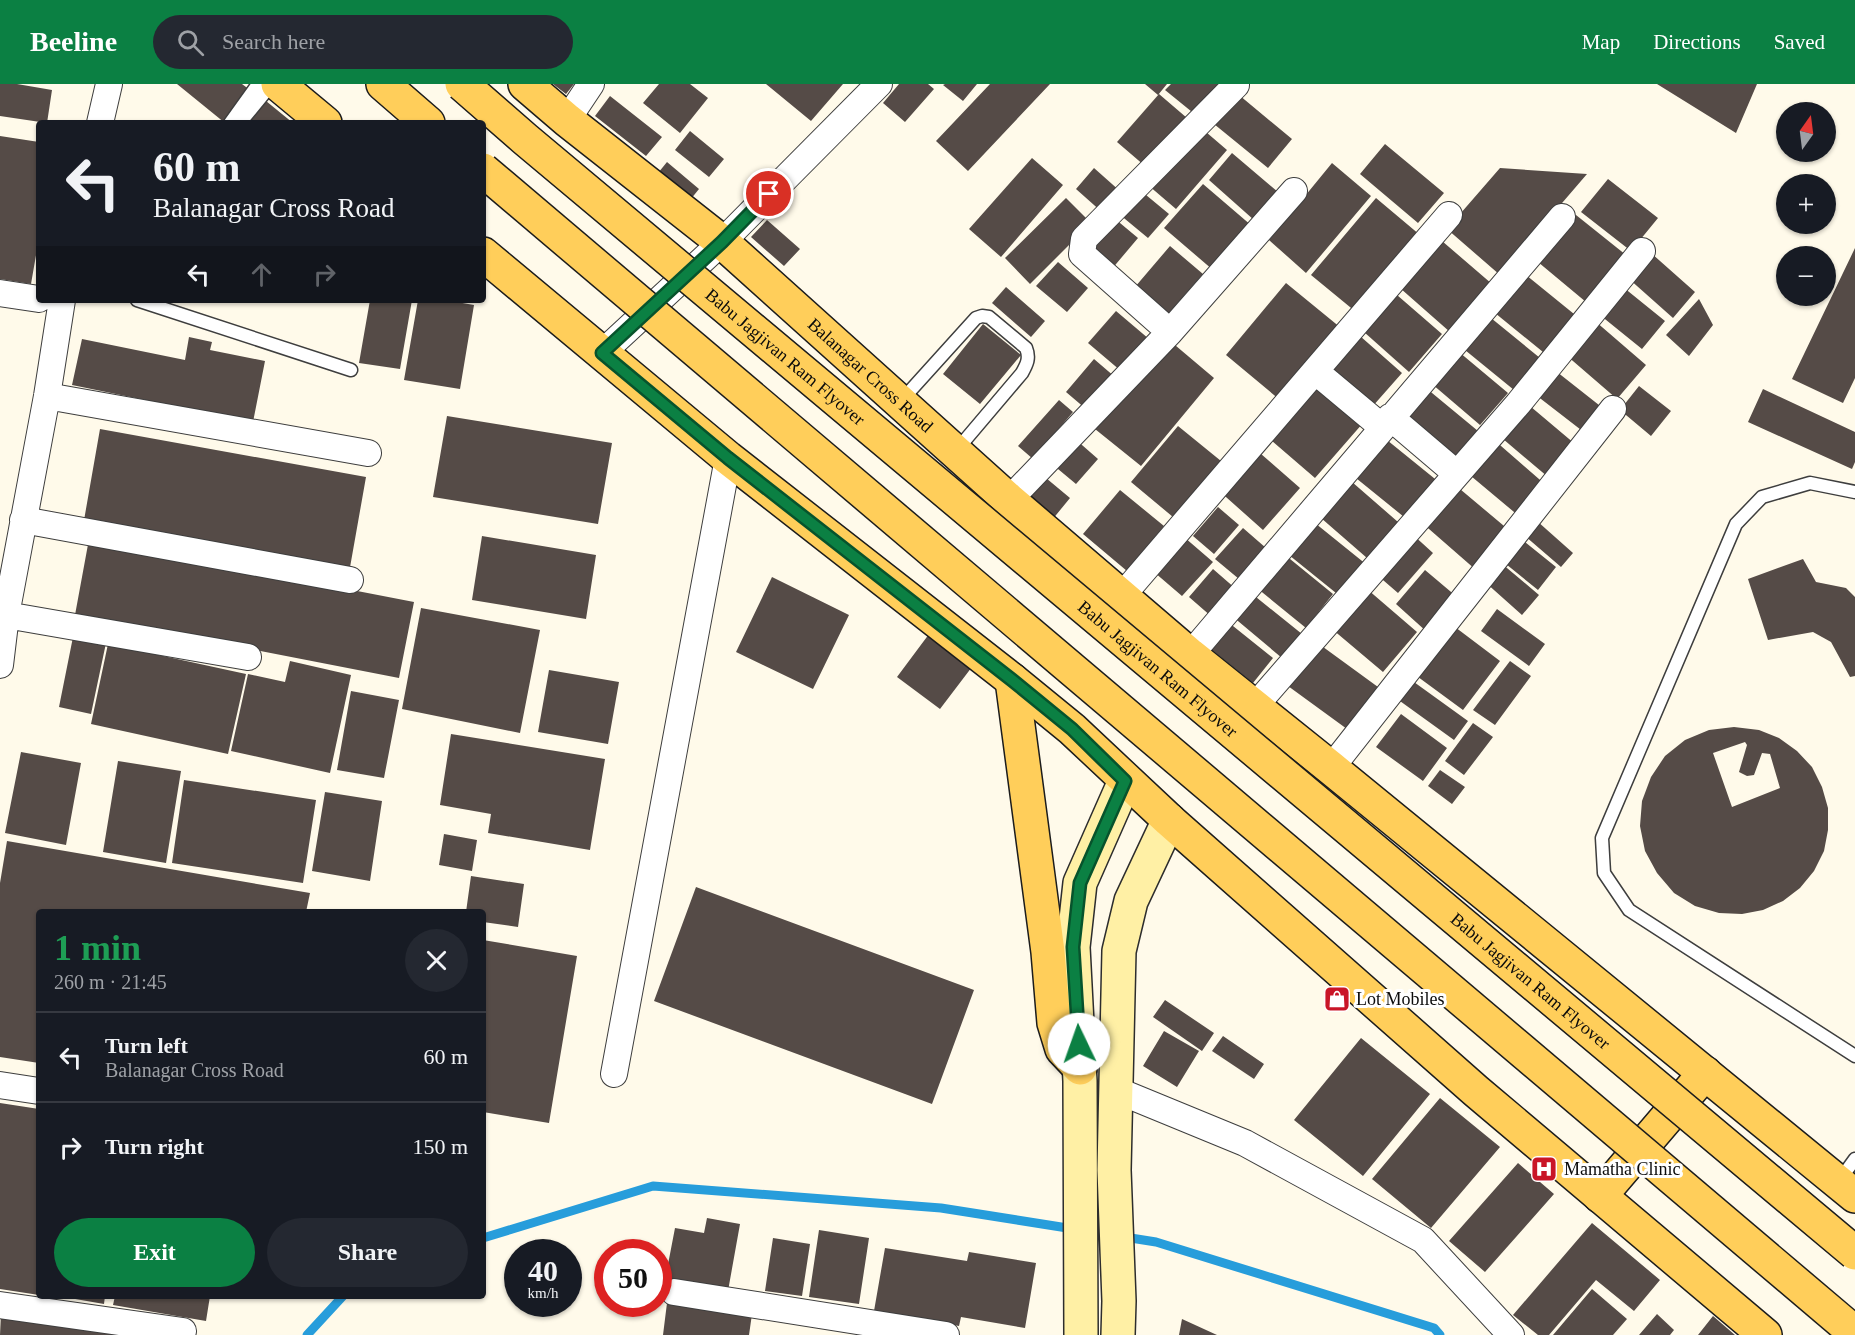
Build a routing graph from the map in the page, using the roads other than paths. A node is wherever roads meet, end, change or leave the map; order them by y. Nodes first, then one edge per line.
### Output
1 (109, 84) edge
2 (258, 84) edge
3 (272, 84) edge
4 (278, 84) edge
5 (383, 84) edge
6 (462, 84) edge
7 (525, 84) edge
8 (591, 84) edge
9 (879, 84) edge
10 (1236, 85) edge
11 (101, 120) edge
12 (232, 120) edge
13 (242, 120) edge
14 (322, 120) edge
15 (425, 120) edge
16 (567, 120) junction
17 (486, 173) edge
18 (1294, 191) dead end
19 (1449, 215) dead end
20 (1562, 217) dead end
21 (722, 242) junction
22 (1642, 251) dead end
23 (486, 256) edge
24 (0, 293) edge
25 (36, 298) edge
26 (52, 303) edge
27 (146, 303) edge
28 (1170, 332) junction
29 (602, 353) junction
30 (351, 370) dead end
31 (1315, 371) junction
32 (47, 396) junction
33 (900, 402) junction
34 (1613, 409) dead end
35 (1386, 422) junction
36 (955, 452) junction
37 (368, 453) dead end
38 (728, 458) junction
39 (1457, 474) junction
40 (1855, 492) edge
41 (1010, 500) junction
42 (23, 520) junction
43 (350, 580) dead end
44 (1120, 597) junction
45 (6, 615) junction
46 (248, 657) dead end
47 (1201, 663) junction
48 (0, 665) edge
49 (1012, 680) junction
50 (1255, 706) junction
51 (1331, 768) junction
52 (1125, 781) junction
53 (1169, 820) junction
54 (1855, 1056) edge
55 (1705, 1073) junction
56 (614, 1074) dead end
57 (1080, 1074) junction
58 (0, 1085) edge
59 (1116, 1090) junction
60 (36, 1091) edge
61 (1850, 1178) edge
62 (1600, 1196) junction
63 (1855, 1253) edge
64 (674, 1292) dead end
65 (0, 1305) edge
66 (1080, 1322) edge
67 (183, 1331) dead end
68 (1855, 1333) edge
69 (946, 1335) edge
70 (1118, 1335) edge
71 (1511, 1335) edge
72 (1765, 1335) edge

1 - 11 street
2 - 12 lane
3 - 13 lane
4 - 14 main road
5 - 15 main road
6 - 63 main road, Babu Jagjivan Ram Flyover, bridge
7 - 16 main road, Balanagar Cross Road
8 - 16 street
9 - 21 street
10 - 28 street
16 - 21 main road, Balanagar Cross Road
17 - 68 main road, bridge
18 - 28 street
19 - 31 street
20 - 35 street
21 - 29 street
21 - 33 main road, Balanagar Cross Road
22 - 39 street
23 - 29 main road
24 - 25 street
26 - 32 street
27 - 30 lane
28 - 41 street
29 - 38 main road
31 - 35 street
31 - 44 street
32 - 37 street
32 - 42 street
33 - 36 main road, Balanagar Cross Road
33 - 36 lane
34 - 51 street
35 - 39 street
35 - 47 street
36 - 41 main road, Balanagar Cross Road
38 - 49 main road
38 - 56 street
39 - 50 street
40 - 54 lane
41 - 44 main road, Balanagar Cross Road
42 - 43 street
42 - 45 street
44 - 47 main road, Balanagar Cross Road
45 - 46 street
45 - 48 street
47 - 50 main road, Balanagar Cross Road
49 - 52 main road
49 - 57 main road
50 - 51 main road, Balanagar Cross Road
51 - 55 main road, Balanagar Cross Road
52 - 53 main road
52 - 57 main road
53 - 59 main road
53 - 62 main road
55 - 61 main road, Balanagar Cross Road
55 - 62 main road
57 - 66 main road
58 - 60 street
59 - 70 main road
59 - 71 street
62 - 72 main road
64 - 69 street
65 - 67 street

